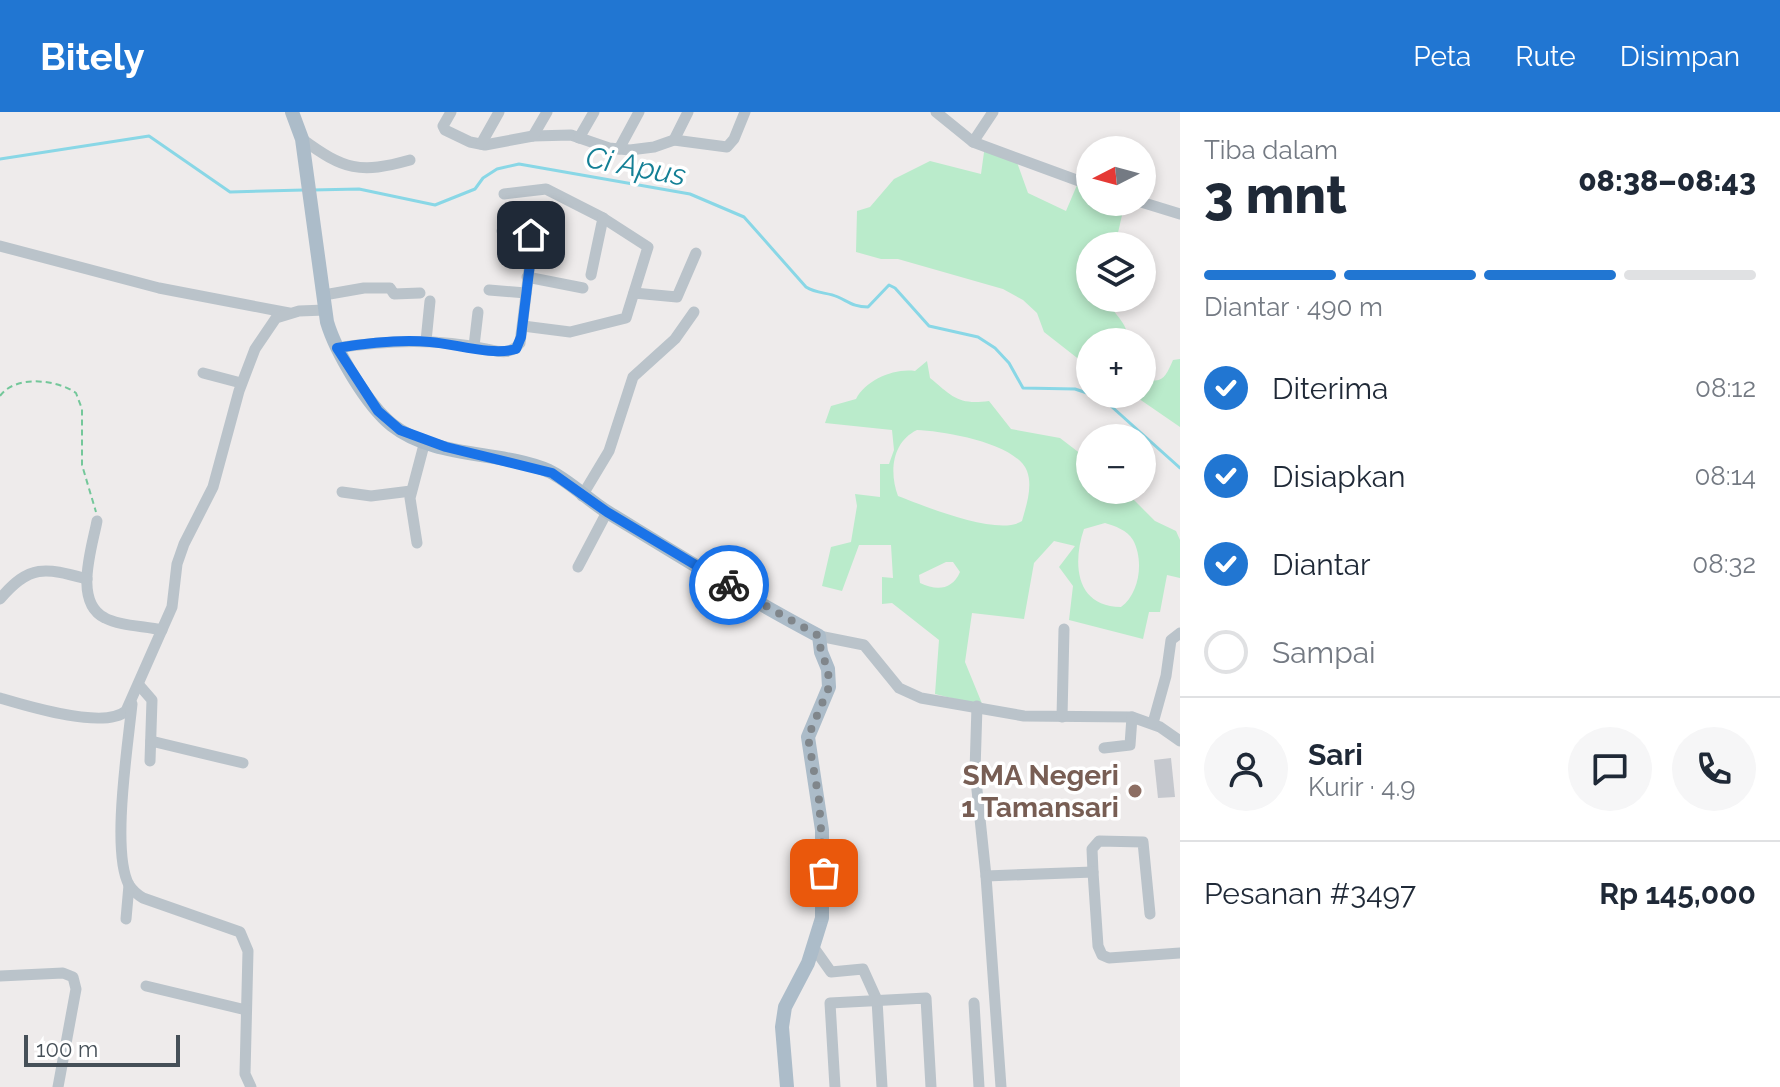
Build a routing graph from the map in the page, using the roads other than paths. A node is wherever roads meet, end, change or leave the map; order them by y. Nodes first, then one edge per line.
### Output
1 (292, 112) edge
2 (451, 112) edge
3 (499, 112) edge
4 (547, 112) edge
5 (594, 112) edge
6 (639, 112) edge
7 (688, 112) edge
8 (745, 112) edge
9 (936, 112) edge
10 (993, 112) edge
11 (533, 136) junction
12 (579, 138) junction
13 (302, 139) junction
14 (674, 140) junction
15 (973, 142) junction
16 (481, 144) junction
17 (619, 149) junction
18 (410, 160) dead end
19 (1076, 180) edge
20 (504, 194) dead end
21 (1156, 207) edge
22 (1180, 214) edge
23 (603, 218) junction
24 (502, 231) dead end
25 (0, 246) edge
26 (696, 253) dead end
27 (591, 275) dead end
28 (527, 277) junction
29 (583, 288) dead end
30 (489, 290) dead end
31 (526, 293) junction
32 (634, 293) junction
33 (324, 303) junction
34 (478, 312) dead end
35 (694, 312) dead end
36 (290, 313) junction
37 (523, 326) junction
38 (426, 341) junction
39 (474, 346) junction
40 (337, 348) junction
41 (203, 373) dead end
42 (241, 383) junction
43 (425, 441) junction
44 (411, 491) junction
45 (342, 492) dead end
46 (582, 496) junction
47 (607, 512) junction
48 (97, 521) road end
49 (417, 543) dead end
50 (578, 567) dead end
51 (87, 579) junction
52 (0, 599) edge
53 (1064, 629) dead end
54 (162, 630) junction
55 (1180, 633) edge
56 (819, 636) junction
57 (139, 685) junction
58 (0, 698) edge
59 (132, 701) junction
60 (977, 706) junction
61 (1062, 717) junction
62 (1132, 717) junction
63 (1153, 723) junction
64 (151, 741) junction
65 (1180, 741) edge
66 (1104, 748) dead end
67 (150, 761) dead end
68 (243, 763) dead end
69 (1093, 872) junction
70 (986, 876) junction
71 (129, 885) junction
72 (1150, 914) dead end
73 (126, 919) dead end
74 (814, 948) junction
75 (1180, 953) edge
76 (0, 976) edge
77 (146, 986) dead end
78 (877, 1000) junction
79 (974, 1003) dead end
80 (246, 1010) junction
81 (58, 1087) edge
82 (251, 1087) edge
83 (787, 1087) edge
84 (835, 1087) edge
85 (882, 1087) edge
86 (931, 1087) edge
87 (979, 1087) edge
88 (1001, 1087) edge

1 - 13 main road
2 - 16 street
3 - 16 street
4 - 11 street
5 - 12 street
6 - 17 street
7 - 14 street
8 - 14 street
9 - 15 street
10 - 15 street
11 - 12 street
11 - 16 street
12 - 17 street
13 - 18 street
13 - 33 main road
14 - 17 street
15 - 19 street
20 - 23 street
21 - 22 street
23 - 27 street
23 - 32 street
24 - 28 street
25 - 36 street
26 - 32 street
28 - 29 street
28 - 31 street
30 - 31 street
31 - 37 street
32 - 37 street
33 - 36 street
33 - 38 street
33 - 40 main road
34 - 39 street
35 - 46 street
36 - 42 street
37 - 39 street
38 - 39 street
38 - 40 street
40 - 43 main road
41 - 42 street
42 - 54 street
43 - 44 street
43 - 46 main road
44 - 45 street
44 - 49 street
46 - 47 main road
47 - 50 street
47 - 56 main road
48 - 51 street
51 - 52 street
51 - 54 street
53 - 61 street
54 - 57 street
55 - 63 street
56 - 60 street
56 - 74 main road
57 - 59 street
57 - 64 street
58 - 59 street
59 - 71 street
60 - 61 street
60 - 70 street
61 - 62 street
62 - 63 street
62 - 66 street
63 - 65 street
64 - 67 street
64 - 68 street
69 - 70 street
69 - 72 street
69 - 75 street
70 - 88 street
71 - 73 street
71 - 80 street
74 - 78 street
74 - 83 main road
76 - 81 street
77 - 80 street
78 - 84 street
78 - 85 street
78 - 86 street
79 - 87 street
80 - 82 street

